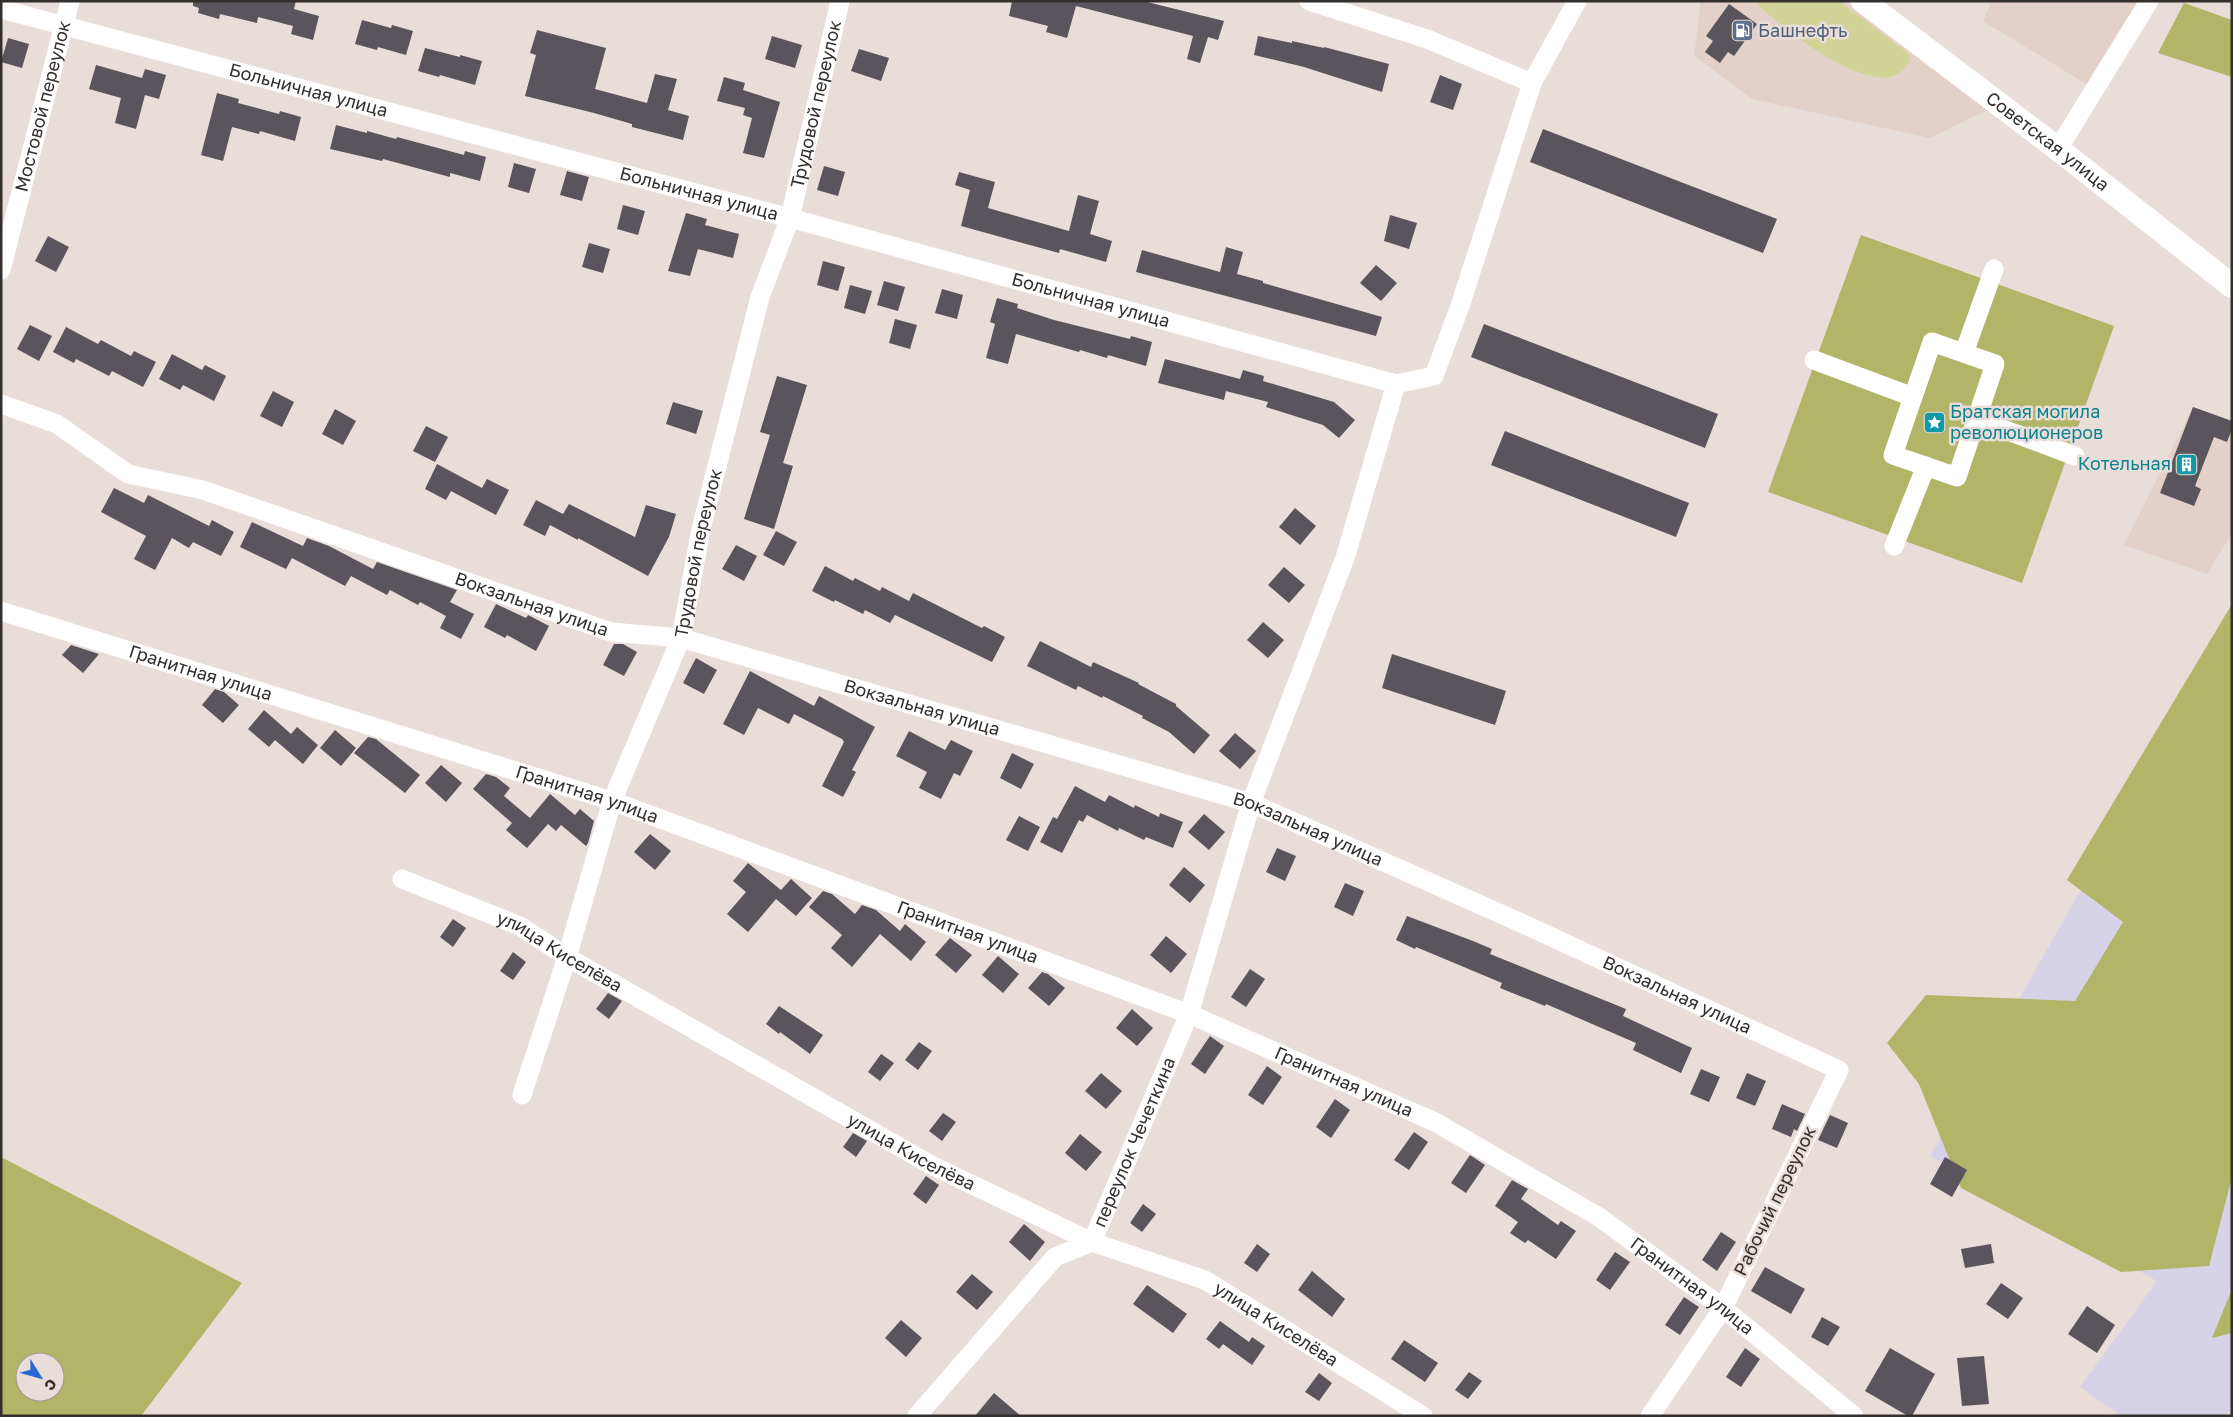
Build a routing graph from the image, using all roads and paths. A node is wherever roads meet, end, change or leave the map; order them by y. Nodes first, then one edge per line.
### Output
1 (70, 1) edge
2 (840, 1) edge
3 (1309, 1) edge
4 (1577, 1) edge
5 (1862, 1) edge
6 (2148, 1) edge
7 (1, 9) edge
8 (63, 24) junction
9 (1532, 83) junction
10 (2058, 149) junction
11 (790, 218) junction
12 (1994, 269) dead end
13 (1, 270) edge
14 (2232, 286) edge
15 (1964, 353) junction
16 (1814, 360) dead end
17 (1396, 384) junction
18 (1913, 397) junction
19 (1, 404) edge
20 (1976, 419) junction
21 (2075, 456) dead end
22 (1926, 466) junction
23 (1894, 546) dead end
24 (1, 611) edge
25 (681, 638) junction
26 (612, 801) junction
27 (1251, 804) junction
28 (402, 879) dead end
29 (567, 958) junction
30 (1189, 1014) junction
31 (1827, 1065) joint
32 (522, 1095) dead end
33 (1092, 1242) junction
34 (1724, 1308) junction
35 (917, 1416) edge
36 (1423, 1416) edge
37 (1650, 1416) edge
38 (1854, 1416) edge

1 - 8 street, Мостовой переулок
2 - 11 street, Трудовой переулок
3 - 9 street
4 - 9 street
5 - 10 main road, Советская улица
6 - 10 street
7 - 8 street, Больничная улица
8 - 11 street, Больничная улица
8 - 13 street, Мостовой переулок
9 - 17 street
10 - 14 main road, Советская улица
11 - 17 street, Больничная улица
11 - 25 street, Трудовой переулок
12 - 15 street
15 - 18 street
15 - 20 street
16 - 18 street
17 - 27 street, переулок Чечеткина
18 - 22 street
19 - 25 street, Вокзальная улица
20 - 21 street
20 - 22 street
22 - 23 street
24 - 26 street, Гранитная улица
25 - 26 street, Трудовой переулок
25 - 27 street, Вокзальная улица
26 - 29 street, Трудовой переулок
26 - 30 street, Гранитная улица
27 - 30 street, переулок Чечеткина
27 - 31 street, Вокзальная улица
28 - 29 street, улица Киселёва
29 - 32 street, Трудовой переулок
29 - 33 street, улица Киселёва
30 - 33 street, переулок Чечеткина
30 - 34 street, Гранитная улица
31 - 34 street, Рабочий переулок
33 - 35 street, переулок Чечеткина
33 - 36 street, улица Киселёва
34 - 37 street, Рабочий переулок
34 - 38 street, Гранитная улица

